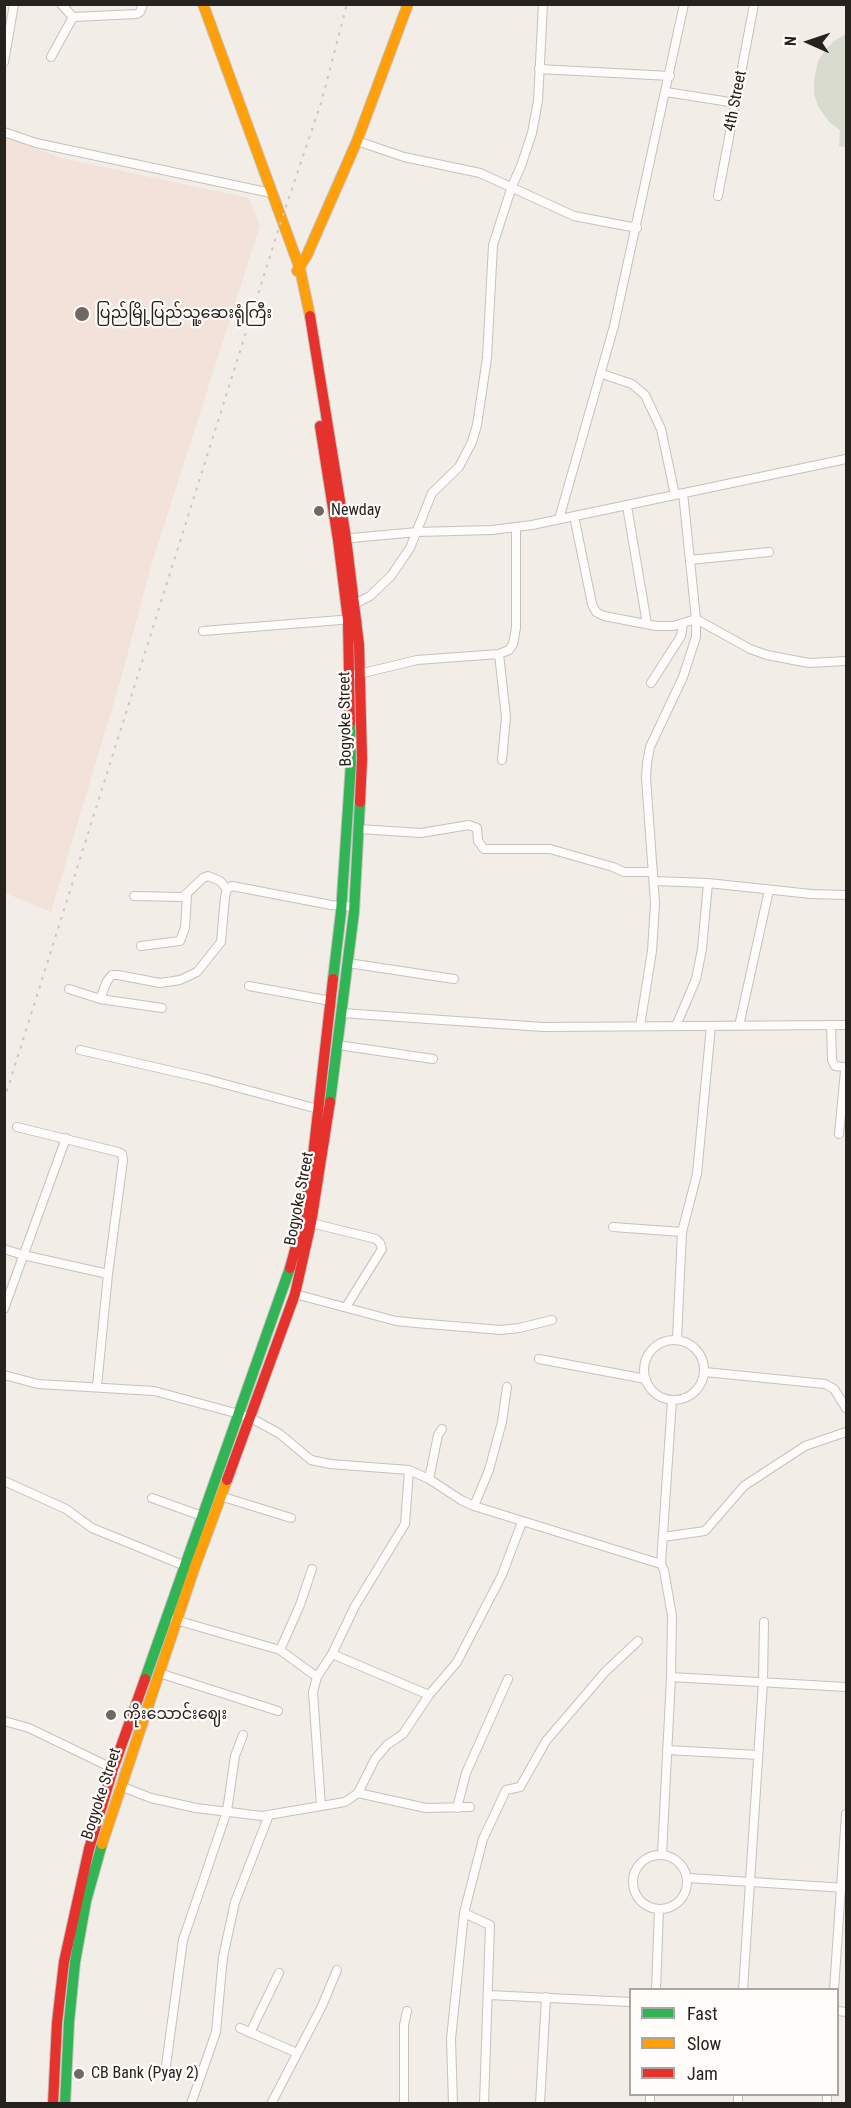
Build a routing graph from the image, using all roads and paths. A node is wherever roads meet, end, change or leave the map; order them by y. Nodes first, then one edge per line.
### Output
1 (61, 4) edge
2 (143, 4) edge
3 (203, 4) edge
4 (408, 4) edge
5 (543, 4) edge
6 (684, 4) edge
7 (754, 4) edge
8 (11, 8) edge
9 (73, 16) junction
10 (51, 57) dead end
11 (4, 62) edge
12 (539, 69) junction
13 (670, 76) junction
14 (666, 92) junction
15 (736, 103) junction
16 (4, 132) edge
17 (357, 141) junction
18 (512, 186) junction
19 (271, 193) junction
20 (718, 196) dead end
21 (637, 228) junction
22 (297, 266) junction
23 (602, 374) junction
24 (846, 459) edge
25 (679, 494) junction
26 (627, 506) junction
27 (574, 516) junction
28 (559, 519) junction
29 (516, 527) junction
30 (417, 532) junction
31 (342, 539) junction
32 (769, 552) dead end
33 (690, 560) junction
34 (351, 606) junction
35 (696, 619) junction
36 (352, 620) junction
37 (647, 624) junction
38 (683, 624) junction
39 (203, 631) dead end
40 (499, 654) junction
41 (846, 661) edge
42 (356, 675) junction
43 (651, 683) dead end
44 (502, 760) dead end
45 (358, 829) junction
46 (654, 876) junction
47 (708, 883) junction
48 (227, 889) junction
49 (769, 890) junction
50 (187, 895) junction
51 (846, 895) edge
52 (134, 896) dead end
53 (342, 906) junction
54 (355, 907) junction
55 (141, 946) dead end
56 (348, 963) junction
57 (454, 979) dead end
58 (249, 986) dead end
59 (69, 988) dead end
60 (100, 999) junction
61 (331, 1001) junction
62 (162, 1008) dead end
63 (342, 1012) junction
64 (831, 1025) junction
65 (846, 1025) edge
66 (640, 1026) junction
67 (676, 1026) junction
68 (711, 1026) junction
69 (739, 1026) junction
70 (338, 1045) junction
71 (80, 1050) dead end
72 (433, 1059) dead end
73 (318, 1109) junction
74 (17, 1127) dead end
75 (839, 1134) dead end
76 (66, 1138) junction
77 (311, 1223) junction
78 (613, 1227) dead end
79 (682, 1232) junction
80 (4, 1249) edge
81 (23, 1256) junction
82 (108, 1274) junction
83 (295, 1294) junction
84 (346, 1307) junction
85 (4, 1309) edge
86 (552, 1320) dead end
87 (676, 1339) junction
88 (539, 1359) dead end
89 (705, 1372) junction
90 (4, 1375) edge
91 (646, 1379) junction
92 (97, 1386) junction
93 (507, 1388) dead end
94 (672, 1400) junction
95 (846, 1408) edge
96 (239, 1414) junction
97 (251, 1418) junction
98 (442, 1429) dead end
99 (846, 1432) edge
100 (409, 1470) junction
101 (429, 1479) junction
102 (4, 1481) edge
103 (220, 1496) junction
104 (152, 1498) dead end
105 (474, 1506) junction
106 (202, 1516) junction
107 (291, 1518) dead end
108 (522, 1522) junction
109 (663, 1537) junction
110 (661, 1564) junction
111 (189, 1567) junction
112 (312, 1569) dead end
113 (172, 1619) junction
114 (764, 1622) dead end
115 (638, 1641) dead end
116 (280, 1650) junction
117 (332, 1654) junction
118 (159, 1673) junction
119 (317, 1677) junction
120 (671, 1677) junction
121 (508, 1679) dead end
122 (763, 1682) junction
123 (846, 1687) edge
124 (429, 1695) junction
125 (278, 1711) dead end
126 (4, 1721) edge
127 (243, 1735) dead end
128 (667, 1750) junction
129 (758, 1755) junction
130 (113, 1769) junction
131 (125, 1773) junction
132 (120, 1786) junction
133 (358, 1793) junction
134 (321, 1806) junction
135 (470, 1807) dead end
136 (457, 1808) junction
137 (227, 1811) junction
138 (846, 1814) edge
139 (268, 1815) junction
140 (662, 1854) junction
141 (688, 1878) junction
142 (750, 1882) junction
143 (844, 1888) edge
144 (659, 1909) junction
145 (464, 1913) junction
146 (337, 1970) dead end
147 (279, 1973) dead end
148 (656, 1988) edge
149 (742, 1988) edge
150 (834, 1988) edge
151 (489, 1995) junction
152 (546, 1997) junction
153 (629, 2002) edge
154 (407, 2011) dead end
155 (240, 2028) dead end
156 (250, 2033) junction
157 (297, 2053) junction
158 (165, 2073) dead end
159 (53, 2103) edge
160 (65, 2103) edge
161 (191, 2103) edge
162 (271, 2103) edge
163 (404, 2103) edge
164 (453, 2103) edge
165 (484, 2103) edge
166 (540, 2103) edge

1 - 9 street
2 - 9 street
3 - 19 main road, Bogyoke Street
4 - 17 main road
5 - 12 street
6 - 13 street
7 - 15 street, 4th Street
8 - 11 street
9 - 10 street
12 - 13 street
12 - 18 street
13 - 14 street
14 - 15 street
14 - 21 street
15 - 20 street, 4th Street
16 - 19 street
17 - 18 street
17 - 22 main road
18 - 21 street
18 - 30 street
19 - 22 main road, Bogyoke Street
21 - 23 street
22 - 31 main road, Bogyoke Street
23 - 25 street
23 - 28 street
24 - 25 street
25 - 26 street
25 - 33 street
26 - 27 street
26 - 37 street
27 - 28 street
27 - 37 street
28 - 29 street
29 - 30 street
29 - 40 street
30 - 31 street
30 - 34 street
31 - 34 main road, Bogyoke Street
32 - 33 street
33 - 35 street
34 - 36 main road, Bogyoke Street
35 - 38 street
35 - 41 street
35 - 46 street
36 - 39 street
36 - 42 main road, Bogyoke Street
37 - 38 street
38 - 43 street
40 - 42 street
40 - 44 street
42 - 45 main road, Bogyoke Street
42 - 53 main road, Bogyoke Street
45 - 46 street
45 - 54 main road, Bogyoke Street
46 - 47 street
46 - 66 street
47 - 49 street
47 - 67 street
48 - 50 street
48 - 53 street
48 - 60 street
49 - 51 street
49 - 69 street
50 - 52 street
50 - 55 street
53 - 54 street
53 - 61 main road, Bogyoke Street
54 - 56 main road, Bogyoke Street
56 - 57 street
56 - 63 main road, Bogyoke Street
58 - 61 street
59 - 60 street
60 - 62 street
61 - 73 main road, Bogyoke Street
63 - 66 street
63 - 70 main road, Bogyoke Street
64 - 65 street
64 - 69 street
64 - 75 street
66 - 67 street
67 - 68 street
68 - 69 street
68 - 79 street
70 - 72 street
70 - 77 main road, Bogyoke Street
71 - 73 street
73 - 96 main road, Bogyoke Street
74 - 76 street
76 - 81 street
76 - 82 street
77 - 83 main road, Bogyoke Street
77 - 84 street
78 - 79 street
79 - 87 street
80 - 81 street
81 - 82 street
81 - 85 street
82 - 92 street
83 - 84 street
83 - 97 main road, Bogyoke Street
84 - 86 street
87 - 89 street
87 - 91 street
88 - 91 street
89 - 94 street
89 - 95 street
90 - 92 street
91 - 94 street
92 - 96 street
93 - 105 street
94 - 109 street
96 - 97 street
96 - 106 main road, Bogyoke Street
97 - 100 street
97 - 103 main road, Bogyoke Street
98 - 101 street
99 - 109 street
100 - 101 street
100 - 117 street
101 - 105 street
102 - 111 street
103 - 107 street
103 - 111 main road, Bogyoke Street
104 - 106 street
105 - 108 street
106 - 111 main road, Bogyoke Street
108 - 110 street
108 - 124 street
109 - 110 street
110 - 120 street
111 - 113 main road, Bogyoke Street
112 - 116 street
113 - 116 street
113 - 118 main road, Bogyoke Street
113 - 130 main road, Bogyoke Street
114 - 122 street
115 - 145 street
116 - 119 street
117 - 119 street
117 - 124 street
118 - 125 street
118 - 131 main road, Bogyoke Street
119 - 134 street
120 - 122 street
120 - 128 street
121 - 136 street
122 - 123 street
122 - 129 street
124 - 133 street
126 - 130 street
127 - 137 street
128 - 129 street
128 - 140 street
129 - 142 street
130 - 131 street
130 - 159 main road, Bogyoke Street
131 - 132 main road, Bogyoke Street
132 - 137 street
132 - 160 main road, Bogyoke Street
133 - 134 street
133 - 136 street
134 - 139 street
135 - 136 street
137 - 139 street
137 - 158 street
138 - 143 street
139 - 161 street
140 - 141 street
140 - 144 street
141 - 142 street
141 - 144 street
142 - 143 street
142 - 149 street
143 - 150 street
144 - 148 street
145 - 151 street
145 - 164 street
146 - 157 street
147 - 156 street
151 - 152 street
151 - 165 street
152 - 153 street
152 - 166 street
154 - 163 street
155 - 156 street
156 - 157 street
157 - 162 street

